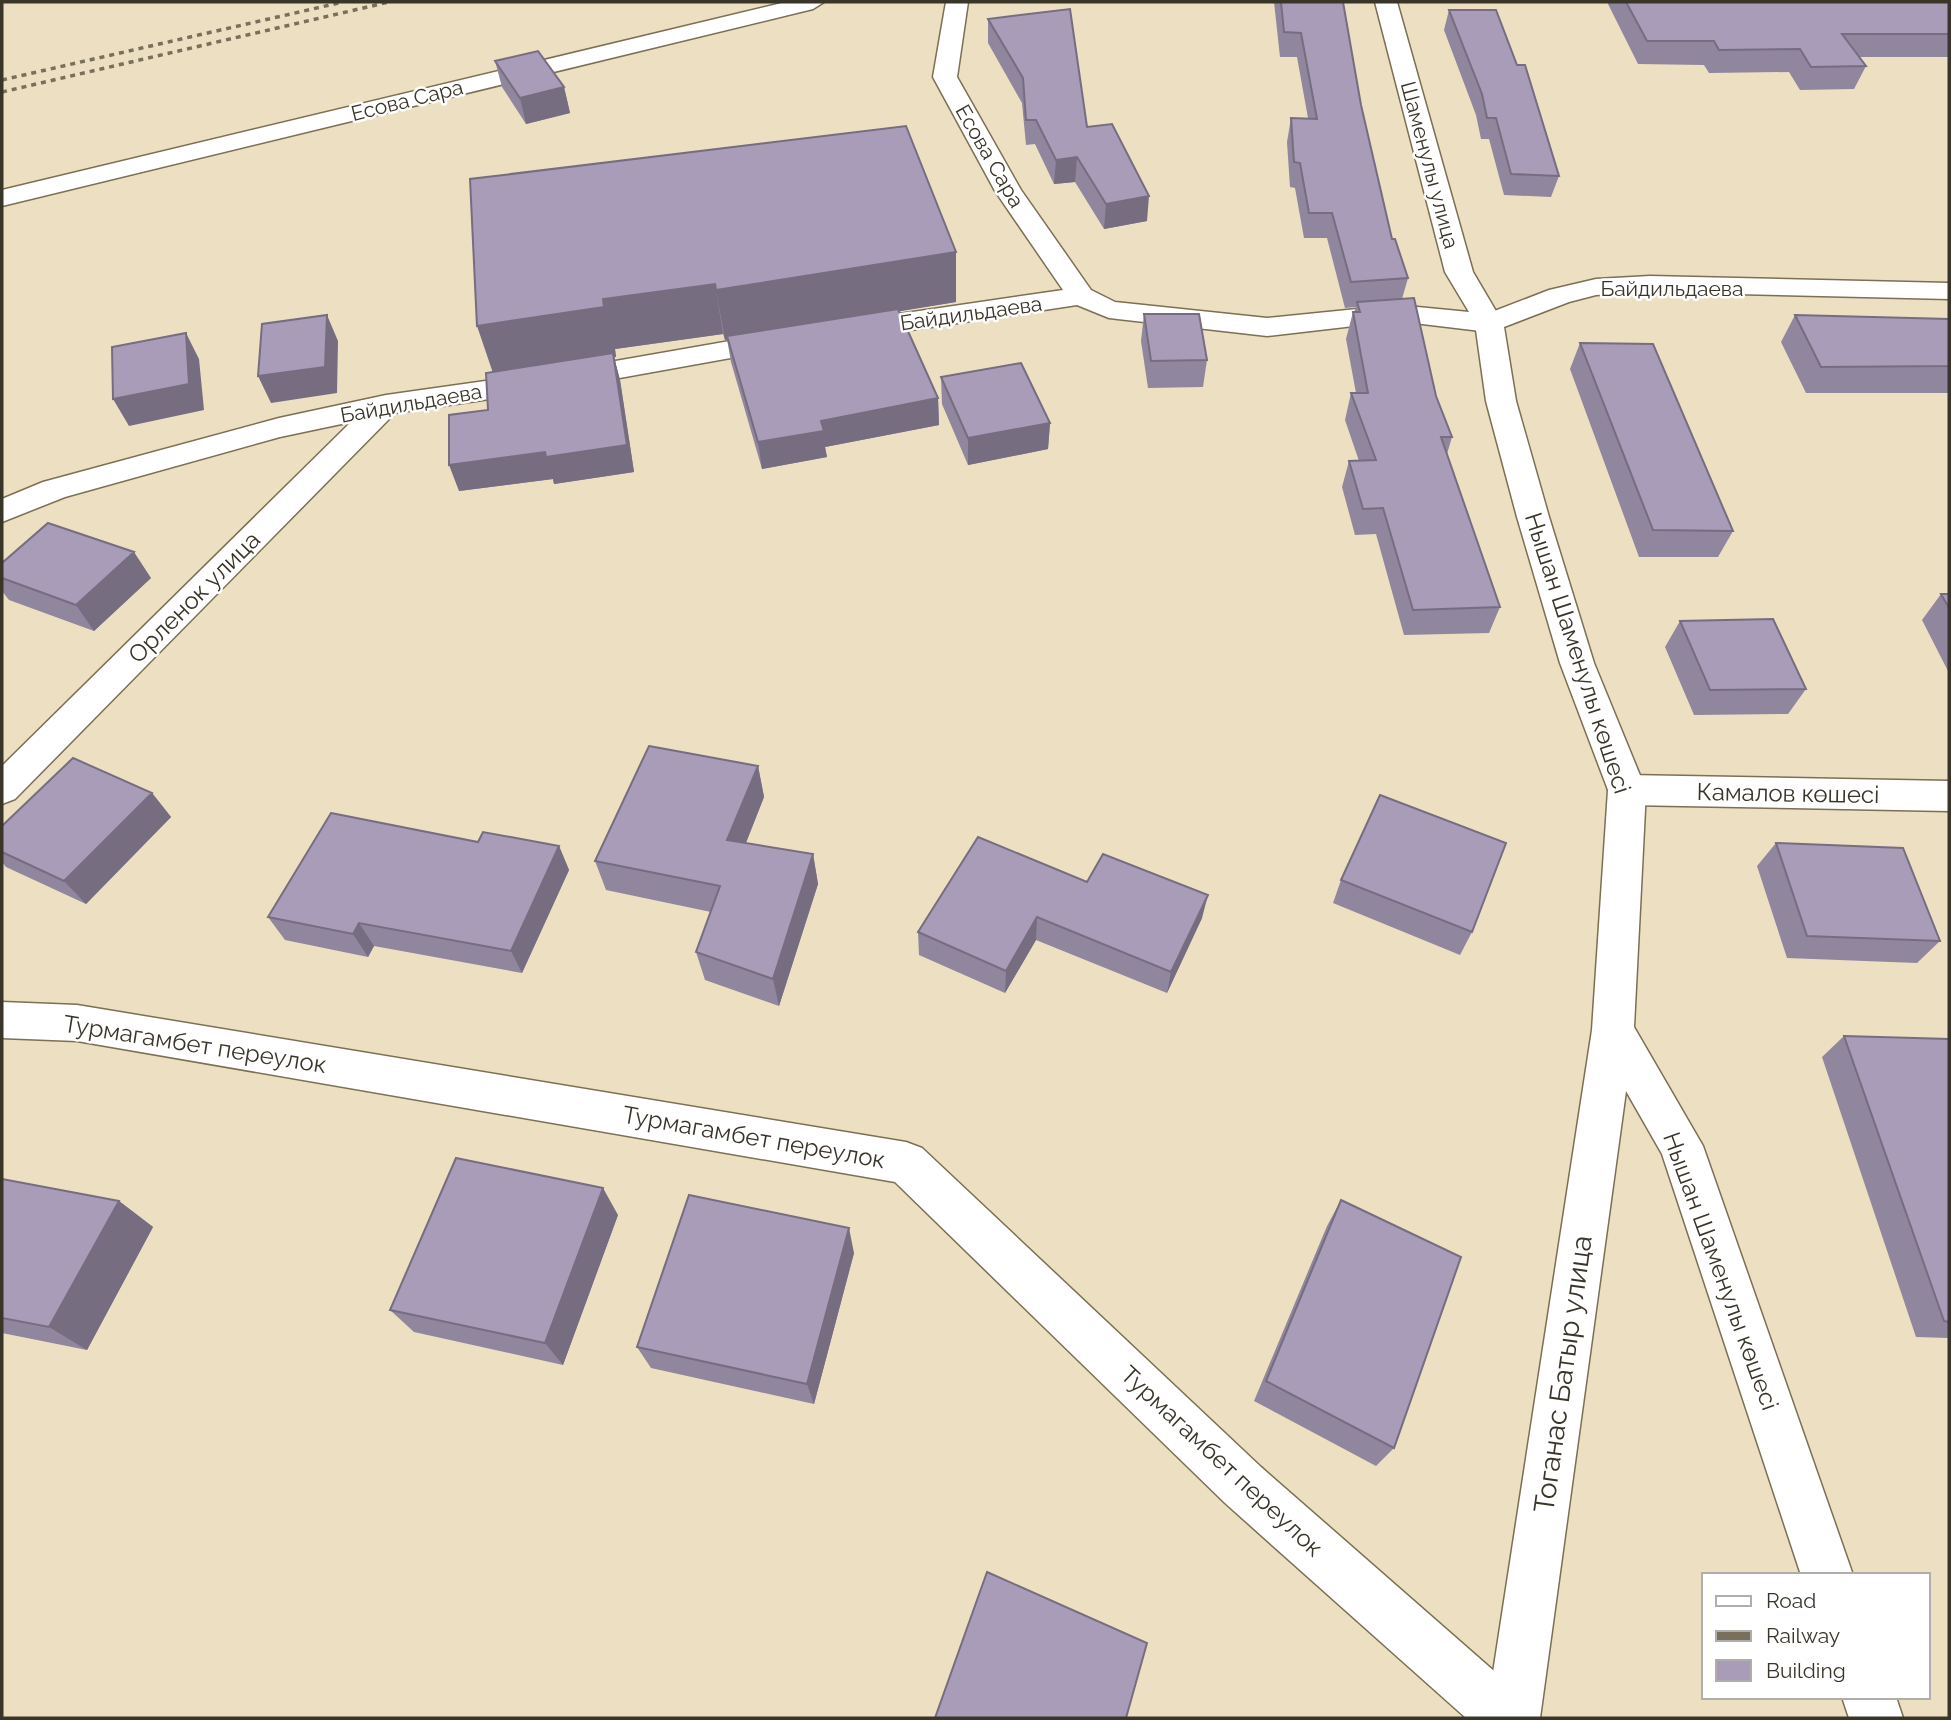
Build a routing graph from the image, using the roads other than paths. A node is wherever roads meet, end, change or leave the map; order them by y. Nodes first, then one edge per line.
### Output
1 (813, 2) edge
2 (957, 2) edge
3 (1386, 2) edge
4 (2, 198) edge
5 (1949, 291) edge
6 (1081, 296) junction
7 (1489, 323) junction
8 (386, 405) junction
9 (2, 511) edge
10 (2, 789) edge
11 (1627, 790) junction
12 (1949, 796) edge
13 (2, 1020) edge
14 (1613, 1030) junction
15 (1826, 1573) edge
16 (1869, 1699) edge
17 (1507, 1718) edge
18 (1513, 1718) edge
19 (1876, 1718) edge

1 - 4 street, Есова Сара
2 - 6 street, Есова Сара
3 - 7 street, Шаменулы улица
5 - 7 street, Байдильдаева
6 - 7 street, Байдильдаева
6 - 8 street, Байдильдаева
7 - 11 street, Нышан Шаменулы көшесі
8 - 9 street, Байдильдаева
8 - 10 street, Орленок улица
11 - 12 street, Камалов көшесі
11 - 14 street, Нышан Шаменулы көшесі
13 - 17 street, Турмагамбет переулок
14 - 15 street, Нышан Шаменулы көшесі
14 - 18 street, Тоганас Батыр улица
16 - 19 street

